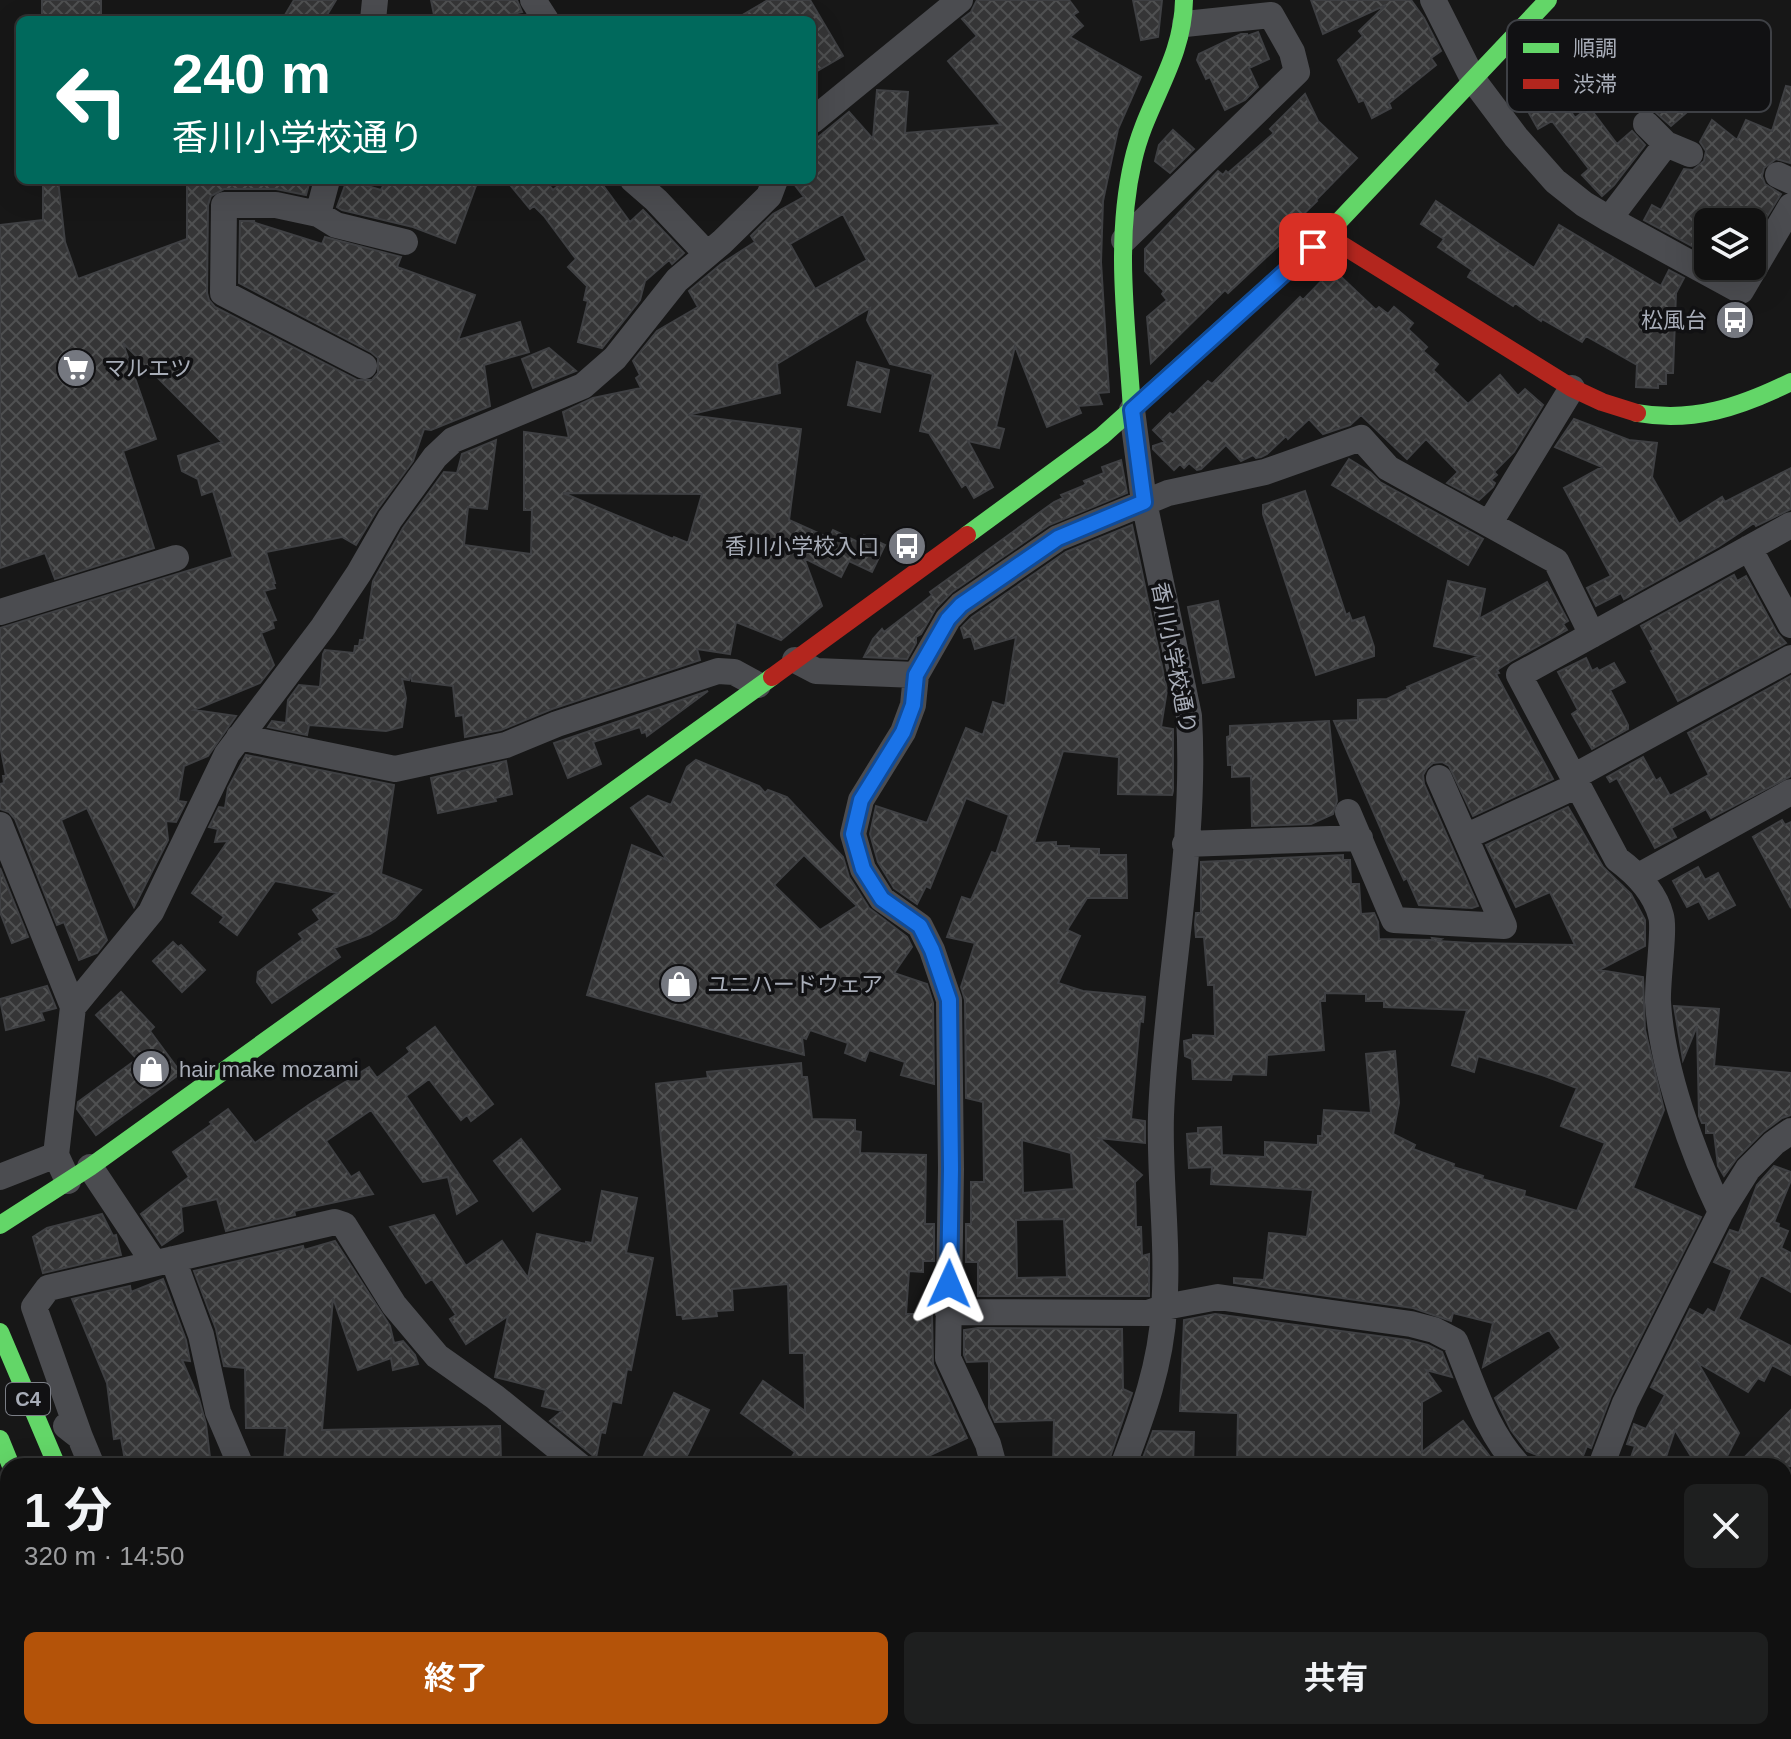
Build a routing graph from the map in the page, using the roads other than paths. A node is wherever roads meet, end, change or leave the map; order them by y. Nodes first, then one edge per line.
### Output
1 (960, 0) edge
2 (1433, 0) edge
3 (1548, 0) edge
4 (1185, 12) edge
5 (1530, 20) edge
6 (1507, 45) edge
7 (1474, 81) junction
8 (816, 118) edge
9 (1646, 124) dead end
10 (326, 184) edge
11 (638, 184) edge
12 (774, 184) edge
13 (1791, 206) edge
14 (318, 214) junction
15 (1609, 219) junction
16 (1326, 235) junction
17 (1124, 240) junction
18 (405, 242) dead end
19 (706, 253) junction
20 (364, 366) dead end
21 (1791, 382) edge
22 (1572, 388) junction
23 (1132, 410) junction
24 (1144, 502) junction
25 (1489, 524) junction
26 (1791, 525) edge
27 (1749, 548) junction
28 (176, 558) dead end
29 (0, 612) edge
30 (1791, 625) edge
31 (1592, 635) junction
32 (1791, 658) edge
33 (795, 660) junction
34 (916, 675) junction
35 (758, 685) junction
36 (239, 737) junction
37 (1439, 778) dead end
38 (1575, 781) junction
39 (1791, 792) edge
40 (1348, 812) dead end
41 (0, 825) edge
42 (1465, 837) junction
43 (1360, 838) junction
44 (1185, 844) junction
45 (1639, 876) junction
46 (73, 1007) junction
47 (1791, 1131) edge
48 (56, 1155) junction
49 (79, 1174) junction
50 (0, 1177) edge
51 (1721, 1212) junction
52 (0, 1225) edge
53 (163, 1261) junction
54 (1165, 1307) junction
55 (948, 1312) junction
56 (0, 1332) edge
57 (12, 1386) dead end
58 (80, 1437) junction
59 (0, 1439) edge
60 (8, 1458) edge
61 (54, 1458) edge
62 (89, 1458) edge
63 (238, 1458) edge
64 (570, 1458) edge
65 (992, 1458) edge
66 (1126, 1458) edge
67 (1511, 1458) edge
68 (1604, 1458) edge

1 - 8 street
2 - 7 street
3 - 5 main road
4 - 17 main road, 香川小学校通り
4 - 17 street
6 - 7 main road
7 - 15 street
7 - 16 main road
9 - 15 street
10 - 14 street
11 - 19 street
12 - 19 street
13 - 15 street
14 - 18 street
14 - 20 street
16 - 22 main road
16 - 23 main road
17 - 23 main road, 香川小学校通り
19 - 36 street
21 - 22 main road
22 - 25 street
23 - 24 street, 香川小学校通り
23 - 33 main road
24 - 25 street
24 - 34 street
24 - 44 street, 香川小学校通り
25 - 31 street
26 - 27 street
27 - 30 street
27 - 31 street
28 - 29 street
31 - 38 street
32 - 38 street
33 - 34 street
33 - 35 main road
34 - 55 street
35 - 36 street
35 - 49 main road
36 - 46 street
37 - 42 street
38 - 42 street
38 - 45 street
39 - 45 street
40 - 43 street
41 - 46 street
42 - 43 street
43 - 44 street
44 - 54 street, 香川小学校通り
45 - 51 street
46 - 48 street
47 - 51 street
48 - 49 street
48 - 50 street
49 - 52 main road
49 - 53 street
51 - 68 street
53 - 58 street
53 - 63 street
53 - 64 street
54 - 55 street
54 - 66 street, 香川小学校通り
54 - 67 street
55 - 65 street
56 - 61 main road, C4, bridge
57 - 58 street
58 - 62 street
59 - 60 main road, C4

